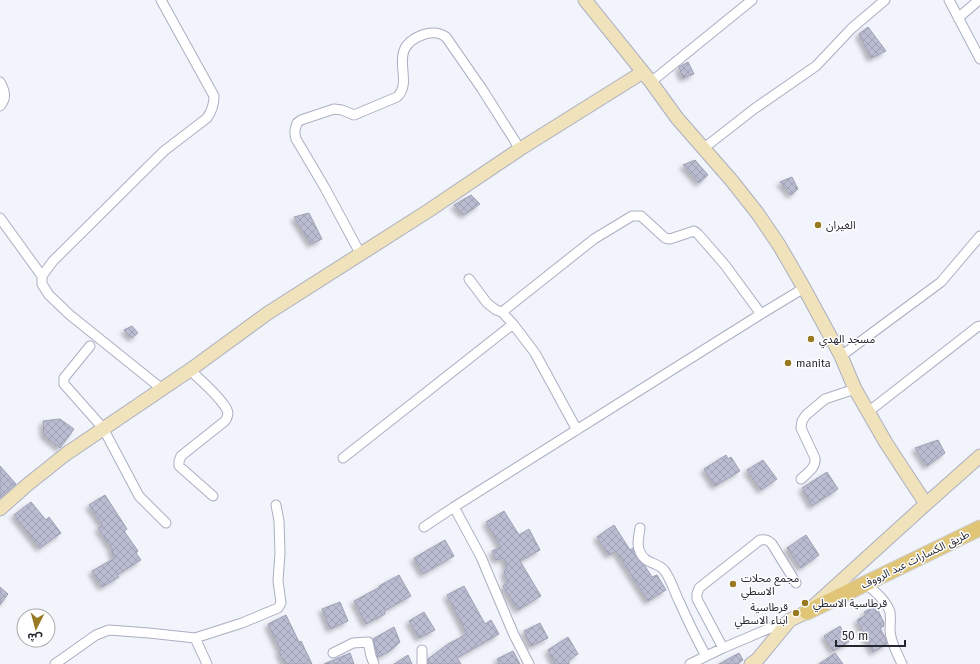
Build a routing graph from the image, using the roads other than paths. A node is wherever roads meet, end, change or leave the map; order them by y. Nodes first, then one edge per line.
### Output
1 (161, 0) edge
2 (585, 0) edge
3 (752, 0) edge
4 (884, 0) edge
5 (949, 0) edge
6 (979, 0) edge
7 (958, 18) junction
8 (978, 53) edge
9 (647, 77) junction
10 (0, 82) edge
11 (0, 106) edge
12 (704, 148) junction
13 (520, 149) junction
14 (0, 218) edge
15 (980, 236) edge
16 (361, 255) junction
17 (42, 276) junction
18 (469, 279) dead end
19 (804, 288) junction
20 (502, 312) junction
21 (761, 314) junction
22 (513, 324) junction
23 (980, 326) edge
24 (90, 346) dead end
25 (841, 356) junction
26 (190, 370) junction
27 (162, 389) junction
28 (855, 389) junction
29 (868, 412) junction
30 (103, 428) junction
31 (577, 430) junction
32 (980, 456) edge
33 (343, 458) dead end
34 (801, 479) dead end
35 (213, 496) dead end
36 (926, 504) junction
37 (276, 505) dead end
38 (454, 507) junction
39 (0, 509) edge
40 (166, 523) dead end
41 (424, 527) dead end
42 (640, 528) dead end
43 (980, 528) edge
44 (796, 583) dead end
45 (865, 583) junction
46 (807, 612) junction
47 (790, 620) junction
48 (195, 638) junction
49 (723, 648) junction
50 (422, 650) dead end
51 (333, 653) dead end
52 (706, 656) junction
53 (756, 663) edge
54 (55, 664) edge
55 (208, 664) edge
56 (374, 664) edge
57 (422, 664) edge
58 (530, 664) edge
59 (690, 664) edge
60 (902, 664) edge

1 - 17 street
2 - 9 street
3 - 9 street
4 - 12 street
5 - 7 street
6 - 7 street
7 - 8 street
9 - 12 street
9 - 13 street
10 - 11 street
12 - 19 street
13 - 16 street
13 - 16 street
14 - 17 street
15 - 25 street
16 - 26 street
17 - 27 street
18 - 20 street
19 - 21 street
19 - 25 street
20 - 21 street
20 - 22 street
21 - 31 street
22 - 31 street
22 - 33 street
23 - 29 street
24 - 30 street
25 - 28 street
26 - 27 street
26 - 35 street
27 - 30 street
28 - 29 street
28 - 34 street
29 - 36 street
30 - 39 street
30 - 40 street
31 - 38 street
32 - 36 street
36 - 46 street
37 - 48 street
38 - 41 street
38 - 58 street
42 - 52 street
43 - 45 main road, طريق الكسارات عبد الرووف
44 - 49 street
45 - 46 main road, طريق الكسارات عبد الرووف
45 - 60 street
46 - 47 street
47 - 49 street
47 - 53 street
48 - 54 street
48 - 55 street
49 - 52 street
50 - 57 street
51 - 56 street
52 - 59 street

